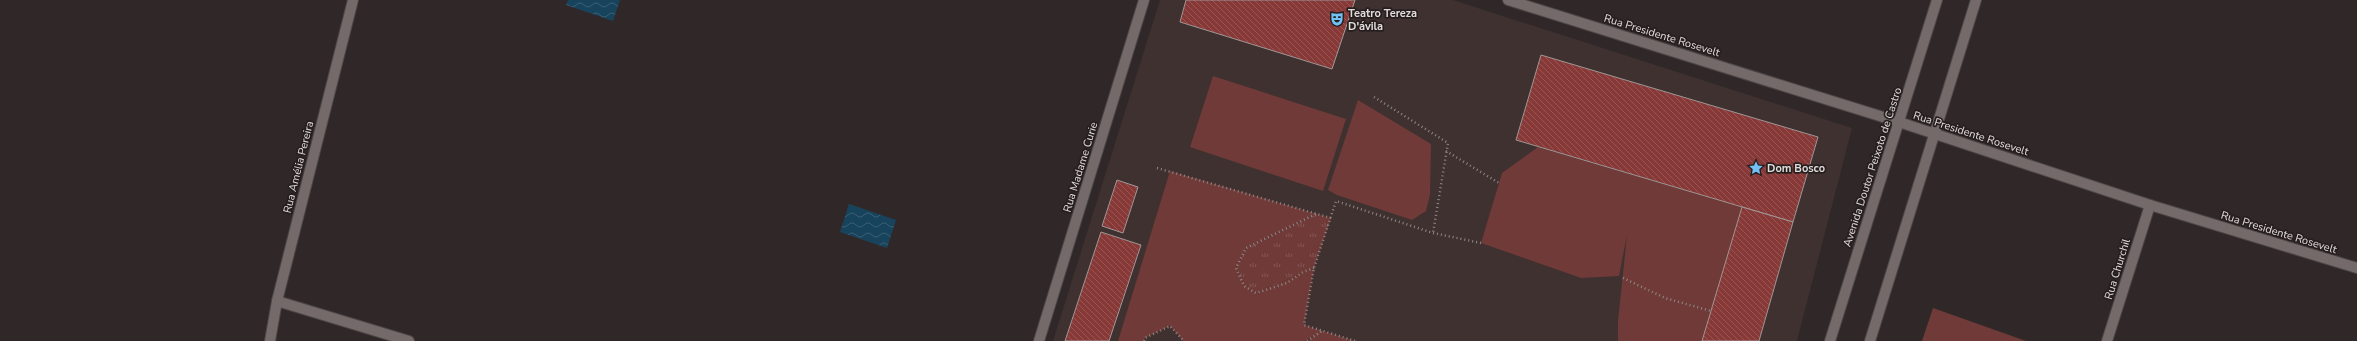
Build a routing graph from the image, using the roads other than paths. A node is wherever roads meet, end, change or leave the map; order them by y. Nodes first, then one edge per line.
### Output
1 (353, 0) edge
2 (1144, 0) edge
3 (1508, 0) edge
4 (1937, 0) edge
5 (1976, 0) edge
6 (1899, 122) junction
7 (1933, 134) junction
8 (2150, 205) junction
9 (2357, 268) edge
10 (277, 301) junction
11 (270, 341) edge
12 (408, 341) edge
13 (1039, 341) edge
14 (1830, 341) edge
15 (1870, 341) edge
16 (2107, 341) edge

1 - 10 street, Rua Amélia Pereira
2 - 13 street, Rua Madame Curie
3 - 6 street, Rua Presidente Rosevelt
4 - 6 street, Avenida Doutor Peixoto de Castro
5 - 7 street
6 - 7 street, Rua Presidente Rosevelt
6 - 14 street, Avenida Doutor Peixoto de Castro
7 - 8 street, Rua Presidente Rosevelt
7 - 15 street
8 - 9 street, Rua Presidente Rosevelt
8 - 16 street, Rua Churchil
10 - 11 street, Rua Amélia Pereira
10 - 12 street

